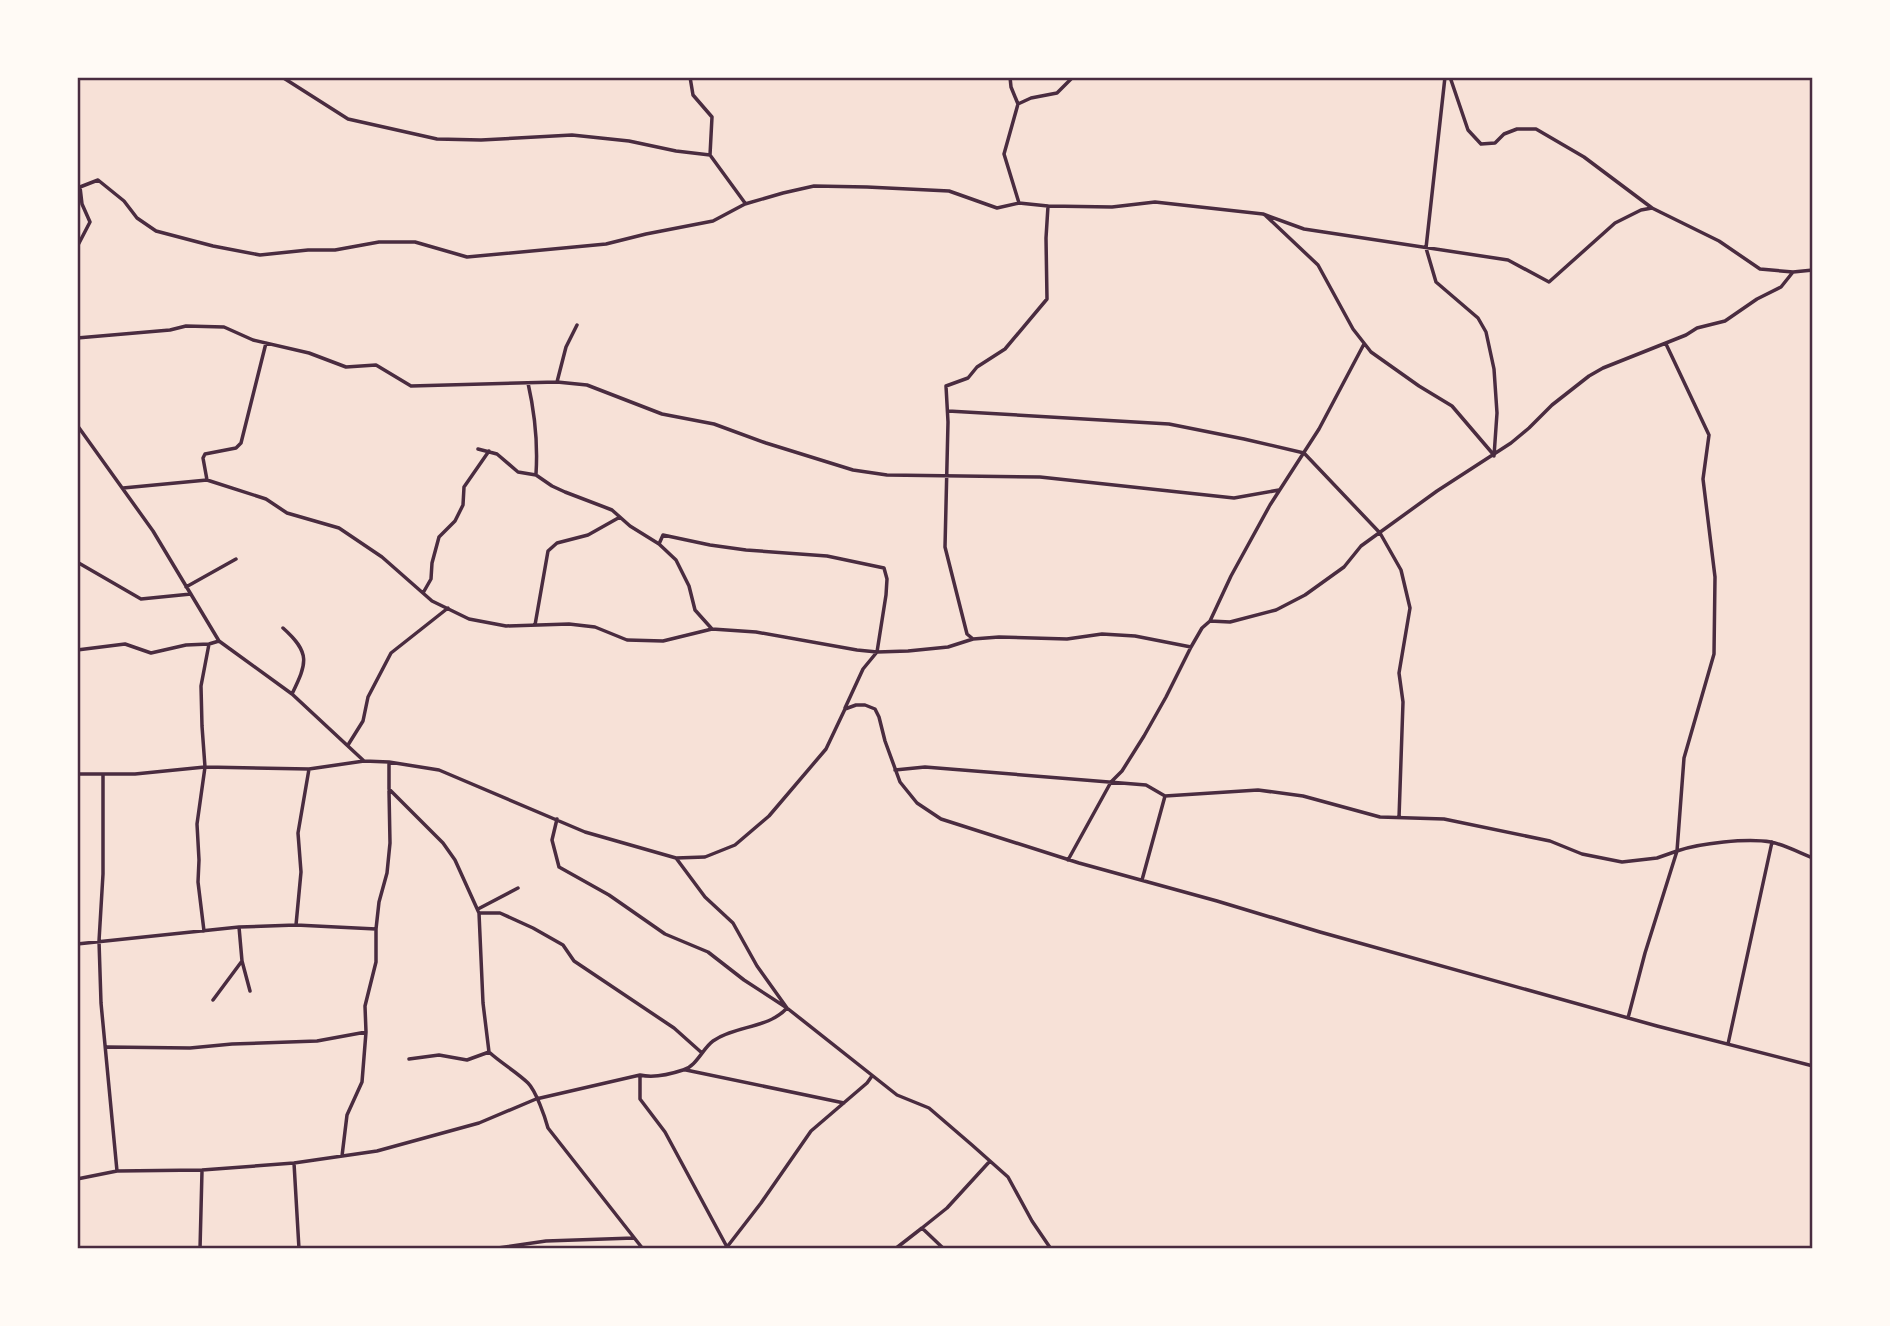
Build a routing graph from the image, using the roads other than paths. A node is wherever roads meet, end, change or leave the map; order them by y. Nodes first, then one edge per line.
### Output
1 (282, 77) edge
2 (618, 77) edge
3 (624, 77) edge
4 (690, 77) edge
5 (1010, 77) edge
6 (1073, 77) edge
7 (1445, 77) edge
8 (1451, 77) edge
9 (1018, 104) junction
10 (710, 155) junction
11 (1019, 203) junction
12 (746, 204) junction
13 (1048, 206) junction
14 (1652, 208) junction
15 (1263, 214) junction
16 (77, 247) edge
17 (1426, 248) junction
18 (1813, 270) edge
19 (1793, 272) junction
20 (577, 325) dead end
21 (77, 338) edge
22 (266, 343) junction
23 (1364, 344) junction
24 (1666, 344) junction
25 (557, 382) junction
26 (528, 383) junction
27 (948, 411) junction
28 (77, 425) edge
29 (478, 449) dead end
30 (489, 452) junction
31 (1304, 453) junction
32 (1494, 456) junction
33 (536, 475) junction
34 (946, 475) junction
35 (207, 480) junction
36 (123, 488) junction
37 (1279, 490) junction
38 (620, 517) junction
39 (1380, 533) junction
40 (659, 544) junction
41 (236, 559) dead end
42 (77, 562) edge
43 (186, 587) junction
44 (423, 593) junction
45 (191, 594) junction
46 (448, 608) junction
47 (1210, 621) junction
48 (535, 625) junction
49 (284, 628) dead end
50 (712, 629) junction
51 (973, 639) junction
52 (219, 641) junction
53 (209, 644) junction
54 (1191, 647) junction
55 (77, 650) edge
56 (877, 652) junction
57 (292, 694) junction
58 (845, 709) junction
59 (348, 745) junction
60 (364, 761) junction
61 (389, 762) junction
62 (205, 766) junction
63 (309, 769) junction
64 (895, 770) junction
65 (77, 774) edge
66 (103, 774) junction
67 (1111, 782) junction
68 (389, 789) junction
69 (1165, 796) junction
70 (1399, 818) junction
71 (557, 819) junction
72 (1772, 842) junction
73 (1677, 851) junction
74 (676, 858) junction
75 (1813, 858) edge
76 (1069, 860) junction
77 (1142, 880) junction
78 (518, 888) dead end
79 (478, 911) junction
80 (296, 925) junction
81 (239, 927) junction
82 (376, 929) junction
83 (204, 932) junction
84 (99, 941) junction
85 (77, 944) edge
86 (242, 961) junction
87 (250, 991) dead end
88 (213, 1000) dead end
89 (787, 1008) junction
90 (1628, 1018) junction
91 (366, 1032) junction
92 (1728, 1045) junction
93 (106, 1047) junction
94 (489, 1052) junction
95 (702, 1053) junction
96 (409, 1059) dead end
97 (1813, 1066) edge
98 (686, 1070) junction
99 (640, 1075) junction
100 (872, 1076) junction
101 (536, 1099) junction
102 (844, 1103) junction
103 (342, 1156) junction
104 (990, 1161) junction
105 (294, 1163) junction
106 (202, 1170) junction
107 (117, 1171) junction
108 (77, 1179) edge
109 (922, 1228) junction
110 (634, 1238) junction
111 (546, 1241) junction
112 (727, 1248) edge
113 (200, 1249) edge
114 (299, 1249) edge
115 (491, 1249) edge
116 (542, 1249) edge
117 (643, 1249) edge
118 (895, 1249) edge
119 (944, 1249) edge
120 (1051, 1249) edge

1 - 10 street
2 - 3 street
4 - 10 street
5 - 9 street
6 - 9 street
7 - 17 street
8 - 14 street
9 - 11 street
10 - 12 street
11 - 12 street
11 - 13 street
12 - 16 street
13 - 15 street
13 - 27 street
14 - 17 street
14 - 19 street
15 - 17 street
15 - 23 street
17 - 32 street
18 - 19 street
19 - 24 street
20 - 25 street
21 - 22 street
22 - 26 street
22 - 35 street
23 - 31 street
23 - 32 street
24 - 32 street
24 - 73 street
25 - 26 street
25 - 34 street
26 - 33 street
27 - 31 street
27 - 34 street
28 - 36 street
29 - 30 street
30 - 33 street
30 - 44 street
31 - 37 street
31 - 39 street
32 - 39 street
33 - 38 street
34 - 37 street
34 - 51 street
35 - 36 street
35 - 44 street
36 - 43 street
37 - 47 street
38 - 40 street
38 - 48 street
39 - 47 street
39 - 70 street
40 - 50 street
40 - 56 street
41 - 43 street
42 - 45 street
43 - 45 street
44 - 46 street
45 - 52 street
46 - 48 street
46 - 59 street
47 - 54 street
48 - 50 street
49 - 57 street
50 - 56 street
51 - 54 street
51 - 56 street
52 - 53 street
52 - 57 street
53 - 55 street
53 - 62 street
54 - 67 street
56 - 58 street
57 - 59 street
58 - 64 street
58 - 74 street
59 - 60 street
60 - 61 street
60 - 63 street
61 - 68 street
61 - 71 street
62 - 63 street
62 - 66 street
62 - 83 street
63 - 80 street
64 - 67 street
64 - 76 street
65 - 66 street
66 - 84 street
67 - 69 street
67 - 76 street
68 - 79 street
68 - 82 street
69 - 70 street
69 - 77 street
70 - 73 street
71 - 74 street
71 - 89 street
72 - 73 street
72 - 75 street
72 - 92 street
73 - 90 street
74 - 89 street
76 - 77 street
77 - 90 street
78 - 79 street
79 - 94 street
79 - 95 street
80 - 81 street
80 - 82 street
81 - 83 street
81 - 86 street
82 - 91 street
83 - 84 street
84 - 85 street
84 - 93 street
86 - 87 street
86 - 88 street
89 - 95 street
89 - 100 street
90 - 92 street
91 - 93 street
91 - 103 street
92 - 97 street
93 - 107 street
94 - 96 street
94 - 101 street
95 - 98 street
98 - 99 street
98 - 102 street
99 - 101 street
99 - 112 street
100 - 102 street
100 - 104 street
101 - 103 street
101 - 110 street
102 - 112 street
103 - 105 street
104 - 109 street
104 - 120 street
105 - 106 street
105 - 114 street
106 - 107 street
106 - 113 street
107 - 108 street
109 - 118 street
109 - 119 street
110 - 111 street
110 - 117 street
111 - 115 street
111 - 116 street

